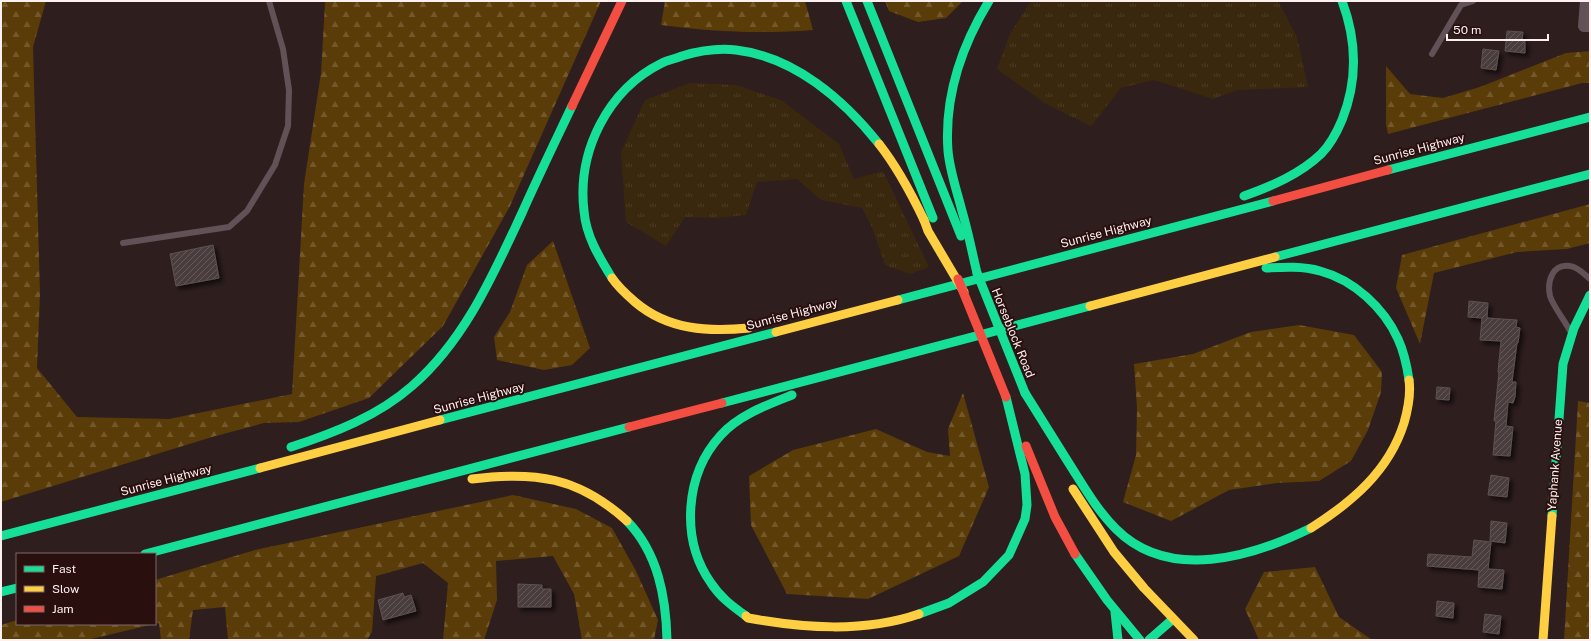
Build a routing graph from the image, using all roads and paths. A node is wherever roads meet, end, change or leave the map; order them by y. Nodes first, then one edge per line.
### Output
1 (269, 1) edge
2 (622, 1) edge
3 (846, 1) edge
4 (867, 1) edge
5 (989, 1) edge
6 (1342, 1) edge
7 (1473, 1) edge
8 (1586, 1) edge
9 (1587, 26) edge
10 (1432, 54) dead end
11 (1590, 117) edge
12 (1590, 174) edge
13 (1235, 199) dead end
14 (1214, 207) dead end
15 (1157, 230) junction
16 (123, 244) dead end
17 (1229, 269) junction
18 (977, 273) junction
19 (1590, 279) edge
20 (964, 292) junction
21 (1590, 295) edge
22 (848, 312) junction
23 (1572, 332) junction
24 (881, 361) junction
25 (1024, 394) junction
26 (1006, 397) junction
27 (279, 451) dead end
28 (258, 459) dead end
29 (1059, 465) dead end
30 (1069, 483) dead end
31 (194, 485) junction
32 (400, 487) junction
33 (1, 536) edge
34 (149, 553) edge
35 (16, 588) edge
36 (1, 592) edge
37 (1115, 612) junction
38 (1172, 619) junction
39 (914, 625) dead end
40 (793, 634) dead end
41 (667, 640) edge
42 (1118, 640) edge
43 (1140, 640) edge
44 (1150, 640) edge
45 (1194, 640) edge
46 (1543, 640) edge

1 - 16 lane
2 - 27 main road
3 - 20 main road, bridge
4 - 18 main road, Horseblock Road
5 - 18 main road
6 - 13 main road
7 - 10 lane
8 - 9 street
11 - 15 main road, Sunrise Highway
12 - 17 main road
14 - 15 main road
15 - 22 main road, Sunrise Highway
17 - 24 main road
17 - 25 main road
18 - 25 main road, Horseblock Road, bridge
19 - 23 lane
20 - 22 main road, bridge
20 - 26 main road, bridge
21 - 23 main road, Yaphank Avenue
22 - 31 main road, Sunrise Highway
23 - 46 main road, Yaphank Avenue
24 - 32 main road
24 - 40 main road
25 - 29 main road, Horseblock Road
26 - 37 main road
26 - 39 main road
28 - 31 main road
30 - 38 main road
31 - 33 main road, Sunrise Highway
32 - 34 main road
32 - 41 main road
35 - 36 main road
37 - 42 main road
37 - 43 main road
38 - 44 main road
38 - 45 main road

